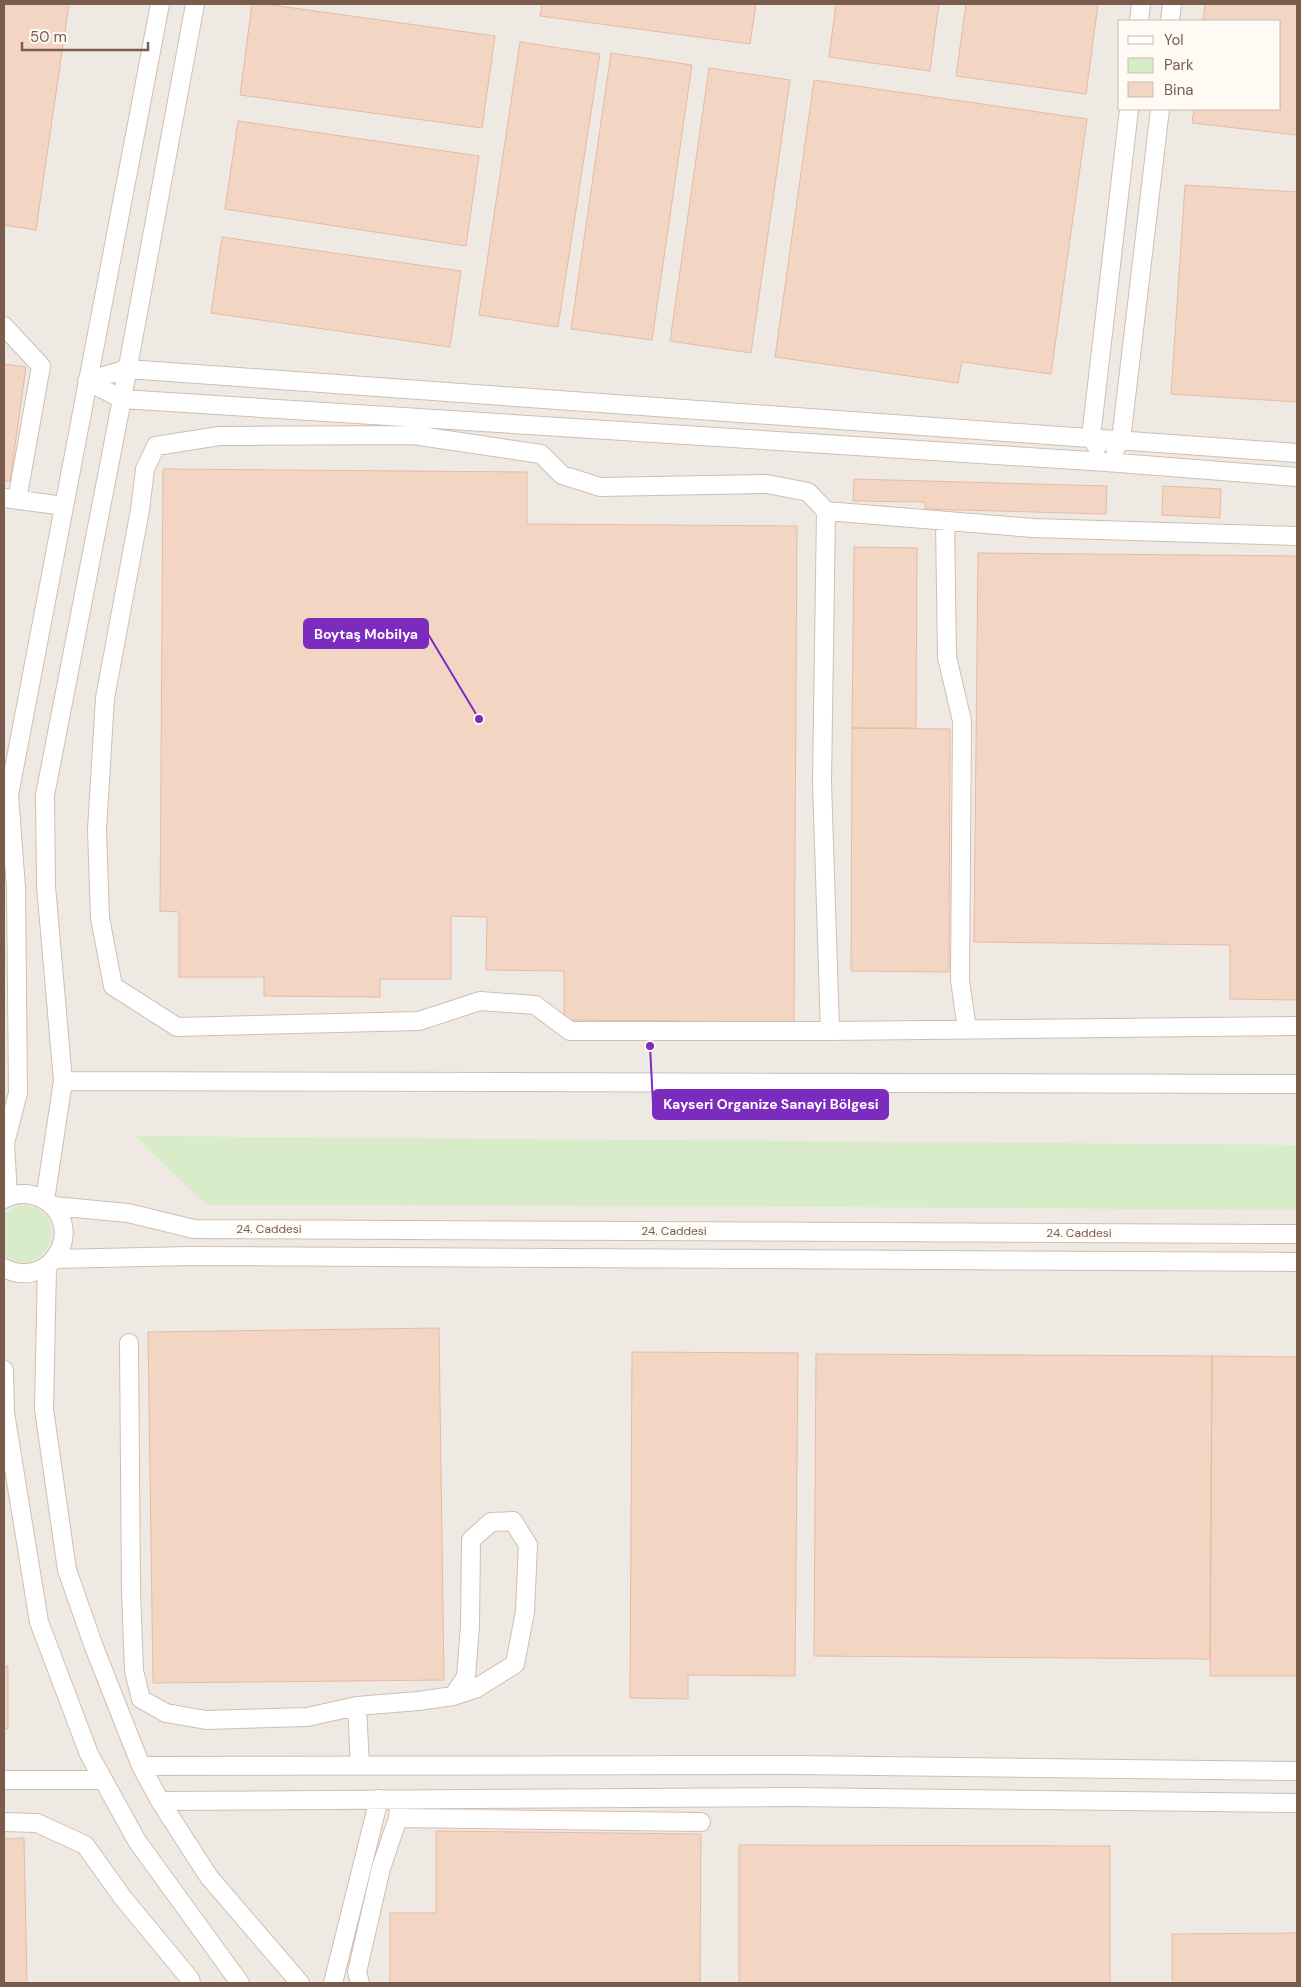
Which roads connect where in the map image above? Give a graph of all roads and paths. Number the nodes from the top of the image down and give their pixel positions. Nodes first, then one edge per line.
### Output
1 (160, 4) edge
2 (195, 4) edge
3 (1141, 4) edge
4 (1172, 4) edge
5 (1139, 20) edge
6 (1170, 20) edge
7 (1129, 110) edge
8 (1160, 110) edge
9 (4, 326) edge
10 (127, 370) junction
11 (87, 381) junction
12 (122, 399) junction
13 (1091, 437) junction
14 (1121, 440) junction
15 (1297, 453) edge
16 (1106, 462) junction
17 (1297, 476) edge
18 (10, 499) edge
19 (64, 506) junction
20 (826, 511) junction
21 (945, 521) junction
22 (1297, 536) edge
23 (1297, 1026) edge
24 (968, 1030) junction
25 (830, 1031) junction
26 (64, 1081) junction
27 (1297, 1084) edge
28 (11, 1094) edge
29 (6, 1198) edge
30 (49, 1203) junction
31 (1297, 1234) edge
32 (1297, 1262) edge
33 (51, 1263) junction
34 (4, 1268) edge
35 (129, 1343) dead end
36 (4, 1370) edge
37 (453, 1696) junction
38 (357, 1706) junction
39 (141, 1766) junction
40 (360, 1766) junction
41 (1297, 1771) edge
42 (4, 1780) edge
43 (103, 1780) junction
44 (379, 1799) junction
45 (400, 1799) junction
46 (160, 1801) junction
47 (1297, 1803) edge
48 (398, 1818) junction
49 (4, 1822) edge
50 (701, 1822) dead end
51 (191, 1983) edge
52 (240, 1983) edge
53 (300, 1983) edge
54 (333, 1983) edge
55 (360, 1983) edge

1 - 11 street
2 - 10 street
3 - 5 street
4 - 6 street
7 - 13 street
8 - 14 street
9 - 18 street
10 - 11 street
10 - 12 street
10 - 13 street
11 - 12 street
11 - 19 street
12 - 16 street
12 - 26 street
13 - 14 street
13 - 16 street
14 - 15 street
14 - 16 street
16 - 17 street
18 - 19 street
19 - 28 street
20 - 21 street
20 - 25 street
20 - 25 street
21 - 22 street
21 - 24 street
23 - 24 street
24 - 25 street
26 - 27 street
26 - 30 street
28 - 29 street
29 - 30 street, 24. Caddesi
30 - 31 street, 24. Caddesi
30 - 33 street
32 - 33 street
33 - 34 street
33 - 39 street
35 - 38 street
36 - 43 street
37 - 37 street
37 - 38 street
38 - 40 street
39 - 40 street
39 - 46 street
40 - 41 street
42 - 43 street
43 - 52 street
44 - 45 street
44 - 46 street
44 - 54 street
45 - 47 street
45 - 48 street
46 - 53 street
48 - 50 street
48 - 55 street
49 - 51 street

